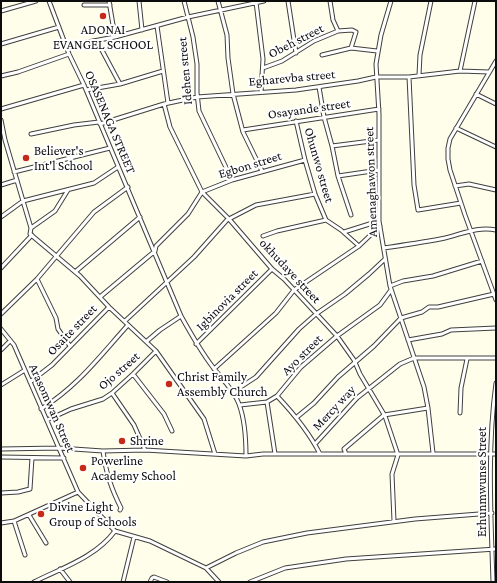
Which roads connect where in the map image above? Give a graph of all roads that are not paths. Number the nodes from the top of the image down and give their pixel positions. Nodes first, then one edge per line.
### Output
1 (36, 1) edge
2 (49, 1) edge
3 (109, 1) edge
4 (139, 1) edge
5 (184, 1) edge
6 (218, 1) edge
7 (264, 1) edge
8 (288, 1) edge
9 (330, 1) edge
10 (391, 1) edge
11 (431, 1) edge
12 (476, 1) edge
13 (256, 2) junction
14 (84, 5) dead end
15 (110, 6) junction
16 (1, 11) edge
17 (221, 11) junction
18 (188, 17) junction
19 (157, 26) junction
20 (59, 27) junction
21 (142, 30) junction
22 (338, 31) junction
23 (115, 37) junction
24 (97, 41) junction
25 (1, 44) edge
26 (66, 46) junction
27 (351, 48) junction
28 (377, 51) junction
29 (296, 53) junction
30 (69, 54) junction
31 (322, 56) dead end
32 (496, 61) edge
33 (494, 67) edge
34 (263, 68) junction
35 (163, 71) junction
36 (460, 71) junction
37 (489, 72) junction
38 (419, 75) junction
39 (1, 76) edge
40 (376, 77) junction
41 (409, 77) junction
42 (120, 84) junction
43 (84, 86) junction
44 (319, 87) junction
45 (86, 90) junction
46 (261, 92) junction
47 (233, 94) junction
48 (476, 94) junction
49 (197, 97) junction
50 (166, 103) junction
51 (496, 104) edge
52 (1, 108) edge
53 (379, 109) junction
54 (324, 117) junction
55 (1, 120) edge
56 (296, 121) junction
57 (99, 123) junction
58 (456, 128) junction
59 (242, 130) junction
60 (31, 134) dead end
61 (3, 140) edge
62 (379, 140) junction
63 (332, 146) junction
64 (496, 147) edge
65 (110, 148) junction
66 (305, 160) junction
67 (118, 167) junction
68 (379, 170) junction
69 (262, 171) junction
70 (14, 172) junction
71 (338, 176) junction
72 (17, 180) junction
73 (232, 180) junction
74 (1, 185) edge
75 (455, 186) junction
76 (128, 187) junction
77 (68, 190) junction
78 (496, 190) edge
79 (202, 192) junction
80 (315, 194) junction
81 (23, 201) junction
82 (461, 203) junction
83 (351, 215) dead end
84 (1, 217) edge
85 (140, 217) junction
86 (229, 219) junction
87 (326, 220) junction
88 (379, 221) junction
89 (380, 226) junction
90 (31, 228) junction
91 (470, 230) junction
92 (496, 230) edge
93 (344, 232) junction
94 (32, 235) junction
95 (263, 236) dead end
96 (359, 246) junction
97 (384, 248) junction
98 (155, 251) junction
99 (56, 256) junction
100 (385, 259) junction
101 (482, 261) junction
102 (1, 268) edge
103 (272, 269) junction
104 (75, 272) junction
105 (37, 279) junction
106 (168, 282) junction
107 (390, 286) junction
108 (294, 290) junction
109 (391, 290) junction
110 (494, 294) junction
111 (100, 298) junction
112 (496, 300) edge
113 (109, 307) junction
114 (1, 314) edge
115 (316, 314) junction
116 (182, 316) junction
117 (401, 318) junction
118 (124, 321) junction
119 (128, 325) junction
120 (496, 328) edge
121 (1, 329) edge
122 (337, 336) junction
123 (408, 340) junction
124 (10, 341) junction
125 (147, 341) junction
126 (196, 344) junction
127 (70, 346) junction
128 (1, 350) edge
129 (156, 351) junction
130 (414, 358) junction
131 (496, 358) edge
132 (467, 359) junction
133 (355, 364) junction
134 (214, 369) junction
135 (25, 370) junction
136 (134, 374) junction
137 (30, 382) junction
138 (496, 383) edge
139 (1, 385) edge
140 (369, 387) junction
141 (233, 392) junction
142 (112, 393) junction
143 (277, 396) junction
144 (267, 402) junction
145 (240, 405) junction
146 (428, 408) junction
147 (41, 409) junction
148 (460, 413) dead end
149 (297, 416) junction
150 (385, 416) junction
151 (47, 420) junction
152 (172, 430) dead end
153 (315, 444) junction
154 (59, 448) junction
155 (1, 449) edge
156 (145, 450) junction
157 (103, 451) junction
158 (433, 453) junction
159 (215, 454) junction
160 (275, 454) junction
161 (320, 454) junction
162 (346, 454) junction
163 (490, 454) junction
164 (496, 454) edge
165 (398, 455) junction
166 (246, 456) junction
167 (1, 457) edge
168 (32, 458) junction
169 (64, 458) junction
170 (491, 469) junction
171 (496, 469) edge
172 (78, 492) junction
173 (1, 493) edge
174 (120, 510) dead end
175 (492, 513) junction
176 (29, 515) junction
177 (14, 521) junction
178 (394, 521) junction
179 (1, 523) edge
180 (115, 531) junction
181 (134, 537) junction
182 (46, 543) dead end
183 (494, 549) edge
184 (25, 555) dead end
185 (206, 568) junction
186 (60, 569) junction
187 (34, 582) edge
188 (70, 582) edge
189 (123, 582) edge
190 (150, 582) edge
191 (167, 582) edge
192 (220, 582) edge
193 (250, 582) edge
194 (493, 582) edge

1 - 16 street
2 - 20 street, OSASENAGA STREET
3 - 15 street
4 - 21 street
5 - 18 street, Idehen street
6 - 17 street
7 - 13 street
8 - 29 street
9 - 22 street, Obeh street
10 - 28 street, Amenaghawon street
11 - 38 street
12 - 36 street
13 - 17 street
13 - 34 street
14 - 15 street
15 - 23 street
17 - 18 street
17 - 47 street
18 - 19 street
18 - 49 street, Idehen street
19 - 21 street
19 - 35 street, okhudaye street
20 - 25 street
20 - 26 street, OSASENAGA STREET
21 - 23 street
22 - 27 street, Obeh street
22 - 29 street, Obeh street
23 - 24 street
24 - 26 street
24 - 42 street
26 - 30 street, OSASENAGA STREET
27 - 28 street
27 - 31 street
28 - 40 street, Amenaghawon street
29 - 34 street, Obeh street
30 - 39 street
30 - 43 street, OSASENAGA STREET
32 - 33 street
33 - 37 street
34 - 46 street
35 - 42 street
35 - 50 street, okhudaye street
36 - 37 street, Egharevba street
36 - 38 street, Egharevba street
37 - 48 street
38 - 41 street, Egharevba street
40 - 41 street, Egharevba street
40 - 44 street, Egharevba street
40 - 53 street, Amenaghawon street
41 - 82 street
42 - 45 street
43 - 45 street, OSASENAGA STREET
43 - 52 street
44 - 46 street, Egharevba street
44 - 54 street
45 - 57 street, OSASENAGA STREET
46 - 47 street, Egharevba street
47 - 49 street, Egharevba street
47 - 59 street
48 - 51 street
48 - 58 street
49 - 50 street, Egharevba street
49 - 73 street, Idehen street
50 - 57 street, Egharevba street
50 - 79 street, okhudaye street
53 - 54 street, Osayande street
53 - 62 street, Amenaghawon street
54 - 56 street, Osayande street
54 - 63 street
55 - 61 street
56 - 59 street, Osayande street
56 - 66 street, Ohunwo street
57 - 60 street, Egharevba street
57 - 65 street, OSASENAGA STREET
58 - 64 street
58 - 75 street
59 - 69 street
61 - 70 street
62 - 63 street
62 - 68 street, Amenaghawon street
63 - 71 street
65 - 67 street, OSASENAGA STREET
65 - 70 street
66 - 69 street, Egbon street
66 - 80 street, Ohunwo street
67 - 76 street, OSASENAGA STREET
67 - 77 street
68 - 71 street
68 - 88 street, Amenaghawon street
69 - 73 street, Egbon street
70 - 72 street
71 - 83 street
72 - 74 street
72 - 81 street
73 - 79 street, Egbon street
75 - 78 street
75 - 82 street
76 - 85 street, OSASENAGA STREET
76 - 99 street
77 - 81 street
77 - 90 street
79 - 86 street, okhudaye street
79 - 98 street
80 - 86 street
80 - 87 street, Ohunwo street
81 - 84 street
81 - 90 street
82 - 91 street
85 - 98 street, OSASENAGA STREET
85 - 104 street
86 - 103 street, okhudaye street
86 - 106 street
87 - 93 street, Ohunwo street
87 - 95 street
88 - 89 street, Amenaghawon street
88 - 93 street
89 - 96 street
89 - 97 street, Amenaghawon street
90 - 94 street
91 - 92 street
91 - 97 street
91 - 101 street
93 - 96 street, Ohunwo street
94 - 99 street
94 - 102 street
96 - 108 street
97 - 100 street, Amenaghawon street
98 - 106 street, OSASENAGA STREET
98 - 111 street
99 - 104 street
99 - 105 street
100 - 107 street, Amenaghawon street
100 - 115 street
101 - 107 street
101 - 110 street
103 - 108 street, okhudaye street
103 - 126 street, Igbinovia street
104 - 111 street
105 - 114 street
105 - 127 street
106 - 116 street, OSASENAGA STREET
106 - 118 street
107 - 109 street, Amenaghawon street
108 - 115 street, okhudaye street
108 - 134 street
109 - 117 street, Amenaghawon street
109 - 122 street, Ayo street
110 - 112 street
110 - 117 street
111 - 113 street
113 - 118 street
113 - 127 street, Osaite street
115 - 122 street, okhudaye street
115 - 141 street
116 - 125 street
116 - 126 street, OSASENAGA STREET
117 - 123 street, Amenaghawon street
117 - 133 street
118 - 119 street
119 - 125 street
119 - 147 street
120 - 123 street
121 - 124 street, Arasomwan Street
122 - 133 street, okhudaye street
122 - 143 street, Ayo street
123 - 130 street, Amenaghawon street
124 - 128 street
124 - 135 street, Arasomwan Street
125 - 129 street
126 - 134 street
127 - 137 street, Osaite street
129 - 136 street, Ojo street
129 - 159 street
130 - 132 street
130 - 140 street, Mercy way
130 - 146 street, Amenaghawon street
131 - 132 street
132 - 148 street
133 - 140 street, okhudaye street
133 - 149 street
134 - 141 street
135 - 137 street, Arasomwan Street
135 - 139 street
136 - 142 street, Ojo street
136 - 152 street
137 - 147 street, Arasomwan Street
138 - 163 street, Erhunmwunse Street
140 - 150 street, okhudaye street
140 - 153 street, Mercy way
141 - 145 street
142 - 151 street, Ojo street
142 - 156 street
143 - 144 street, Ayo street
143 - 149 street
144 - 145 street, Ayo street
144 - 160 street
145 - 166 street
146 - 150 street
146 - 158 street, Amenaghawon street
147 - 151 street, Arasomwan Street
149 - 153 street
150 - 162 street
150 - 165 street, okhudaye street
151 - 154 street, Arasomwan Street
153 - 161 street
154 - 155 street
154 - 157 street
154 - 169 street, Arasomwan Street
156 - 157 street
156 - 159 street
157 - 174 street
158 - 163 street
158 - 165 street
159 - 166 street
160 - 161 street
160 - 166 street
161 - 162 street
162 - 165 street
163 - 164 street
163 - 170 street, Erhunmwunse Street
165 - 178 street
167 - 168 street
168 - 169 street
168 - 173 street
169 - 172 street, Arasomwan Street
170 - 171 street
170 - 175 street, Erhunmwunse Street
172 - 176 street
172 - 180 street, Arasomwan Street
175 - 178 street
175 - 183 street, Erhunmwunse Street
176 - 177 street
176 - 182 street
177 - 179 street
177 - 184 street
178 - 185 street
180 - 181 street
180 - 186 street
181 - 185 street
181 - 189 street
183 - 193 street
183 - 194 street, Erhunmwunse Street
185 - 192 street
186 - 187 street
186 - 188 street
190 - 191 street

